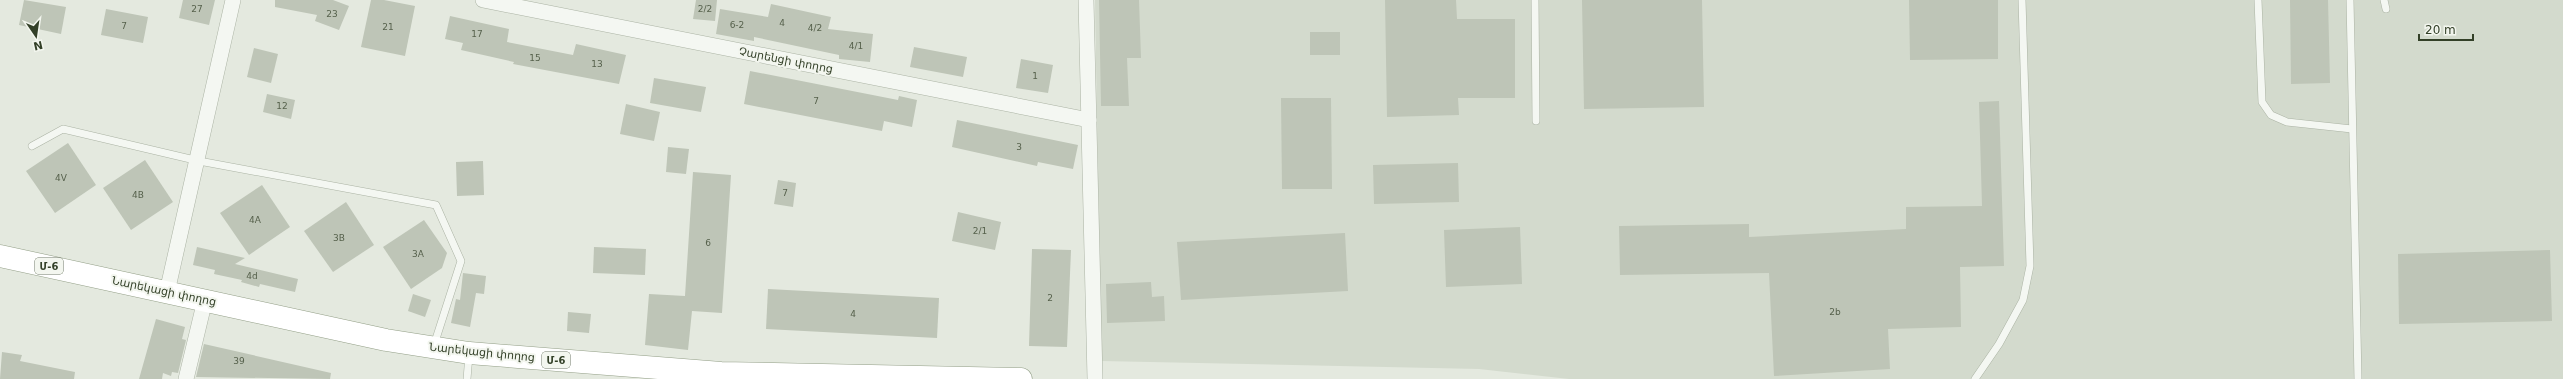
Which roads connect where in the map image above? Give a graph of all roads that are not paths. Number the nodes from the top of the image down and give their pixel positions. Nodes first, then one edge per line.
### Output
1 (233, 0) edge
2 (483, 0) edge
3 (1086, 0) edge
4 (1535, 0) edge
5 (2022, 0) edge
6 (2258, 0) edge
7 (2350, 0) edge
8 (2384, 0) edge
9 (2386, 9) dead end
10 (1089, 120) junction
11 (1536, 121) dead end
12 (2352, 128) junction
13 (32, 146) dead end
14 (199, 161) junction
15 (0, 256) edge
16 (167, 292) junction
17 (205, 300) junction
18 (433, 347) junction
19 (469, 353) junction
20 (666, 374) edge
21 (957, 378) edge
22 (186, 379) edge
23 (467, 379) edge
24 (1021, 379) edge
25 (1095, 379) edge
26 (1975, 379) edge
27 (2358, 379) edge

1 - 14 street
2 - 10 street, Չարենցի փողոց
3 - 10 street
4 - 11 lane
5 - 26 lane
6 - 12 lane
7 - 12 lane
8 - 9 lane
10 - 25 street
12 - 27 lane
13 - 14 lane
14 - 16 street
14 - 18 lane
15 - 16 highway, Նարեկացի փողոց / Մ-6
16 - 17 highway, Նարեկացի փողոց / Մ-6
17 - 18 highway, Նարեկացի փողոց / Մ-6
17 - 22 street
18 - 19 highway, Նարեկացի փողոց / Մ-6
19 - 20 highway, Նարեկացի փողոց / Մ-6
19 - 23 lane
20 - 21 highway, Նարեկացի փողոց / Մ-6
21 - 24 highway, Նարեկացի փողոց / Մ-6

